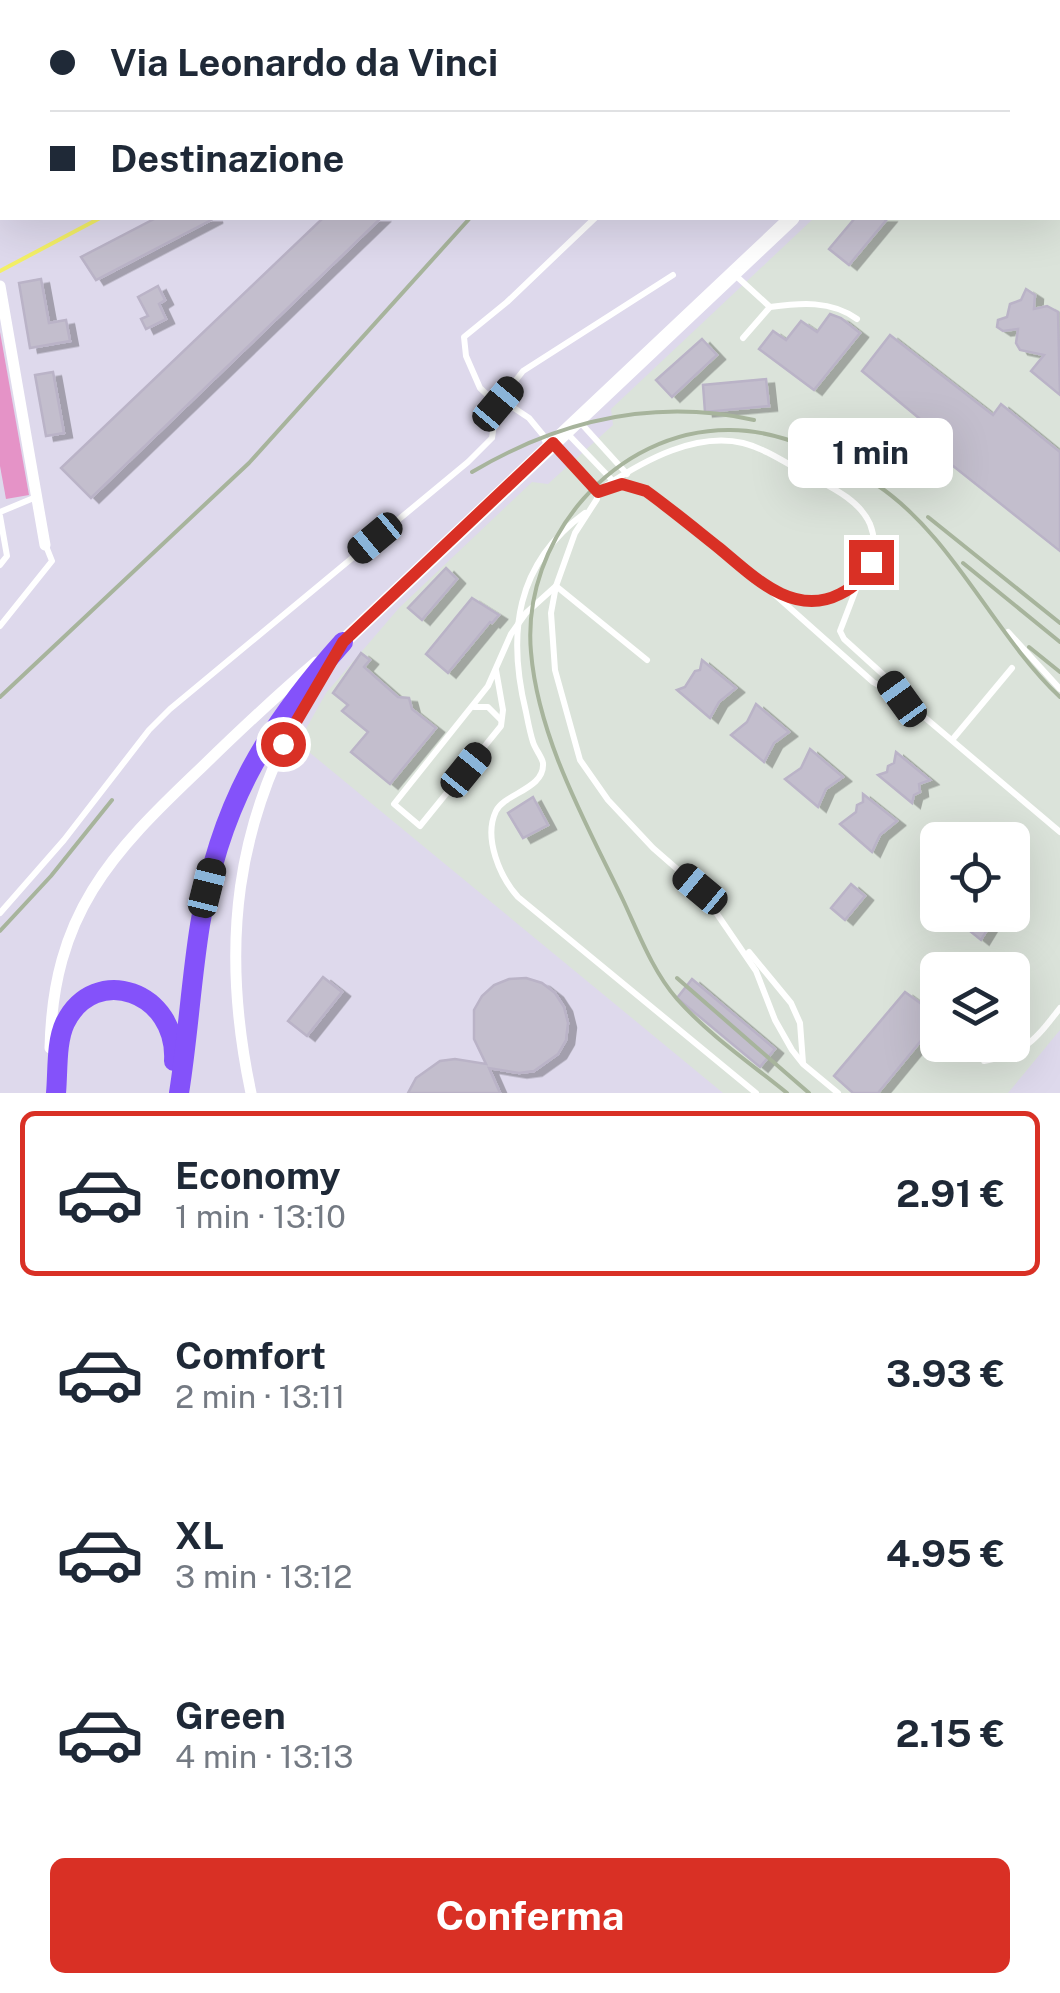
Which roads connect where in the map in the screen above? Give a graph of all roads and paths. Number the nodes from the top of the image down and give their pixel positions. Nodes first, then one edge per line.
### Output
1 (592, 220) edge
2 (790, 220) edge
3 (733, 273) junction
4 (673, 275) dead end
5 (1, 292) edge
6 (770, 307) junction
7 (857, 319) dead end
8 (743, 338) dead end
9 (498, 404) junction
10 (572, 425) junction
11 (550, 445) junction
12 (628, 472) junction
13 (613, 484) junction
14 (622, 484) junction
15 (598, 492) junction
16 (37, 496) junction
17 (587, 511) junction
18 (0, 514) edge
19 (1, 530) edge
20 (45, 545) joint
21 (0, 565) edge
22 (858, 584) junction
23 (764, 585) junction
24 (556, 586) junction
25 (518, 624) junction
26 (0, 626) edge
27 (1008, 632) dead end
28 (343, 642) junction
29 (647, 660) dead end
30 (1012, 668) dead end
31 (496, 670) junction
32 (1060, 689) edge
33 (902, 699) junction
34 (471, 708) junction
35 (502, 721) junction
36 (952, 740) junction
37 (1060, 832) edge
38 (0, 913) edge
39 (734, 934) junction
40 (1060, 1008) edge
41 (1030, 1044) edge
42 (803, 1064) junction
43 (53, 1093) edge
44 (176, 1093) edge
45 (251, 1093) edge
46 (756, 1093) edge
47 (838, 1093) edge

1 - 9 lane
2 - 3 main road
3 - 6 lane
3 - 10 main road
4 - 9 lane
5 - 16 street
6 - 7 lane
6 - 8 lane
9 - 11 lane
9 - 38 lane
10 - 11 main road
10 - 12 lane
10 - 13 lane
11 - 15 lane
11 - 28 main road
12 - 13 lane
12 - 14 lane
12 - 22 lane
13 - 14 lane
13 - 15 lane
14 - 23 lane
15 - 17 lane
16 - 18 lane
16 - 20 street
17 - 24 lane
17 - 25 lane
18 - 19 lane
19 - 21 lane
20 - 26 lane
22 - 23 lane
22 - 33 lane
23 - 33 lane
24 - 25 lane
24 - 29 lane
24 - 39 lane
25 - 31 lane
25 - 46 lane
27 - 32 lane
28 - 43 street
28 - 44 highway
28 - 45 street
30 - 36 lane
31 - 34 lane
31 - 35 lane
33 - 36 lane
34 - 35 lane
34 - 35 lane
36 - 37 lane
39 - 42 lane
39 - 42 lane
40 - 41 lane
42 - 47 lane
43 - 44 highway

